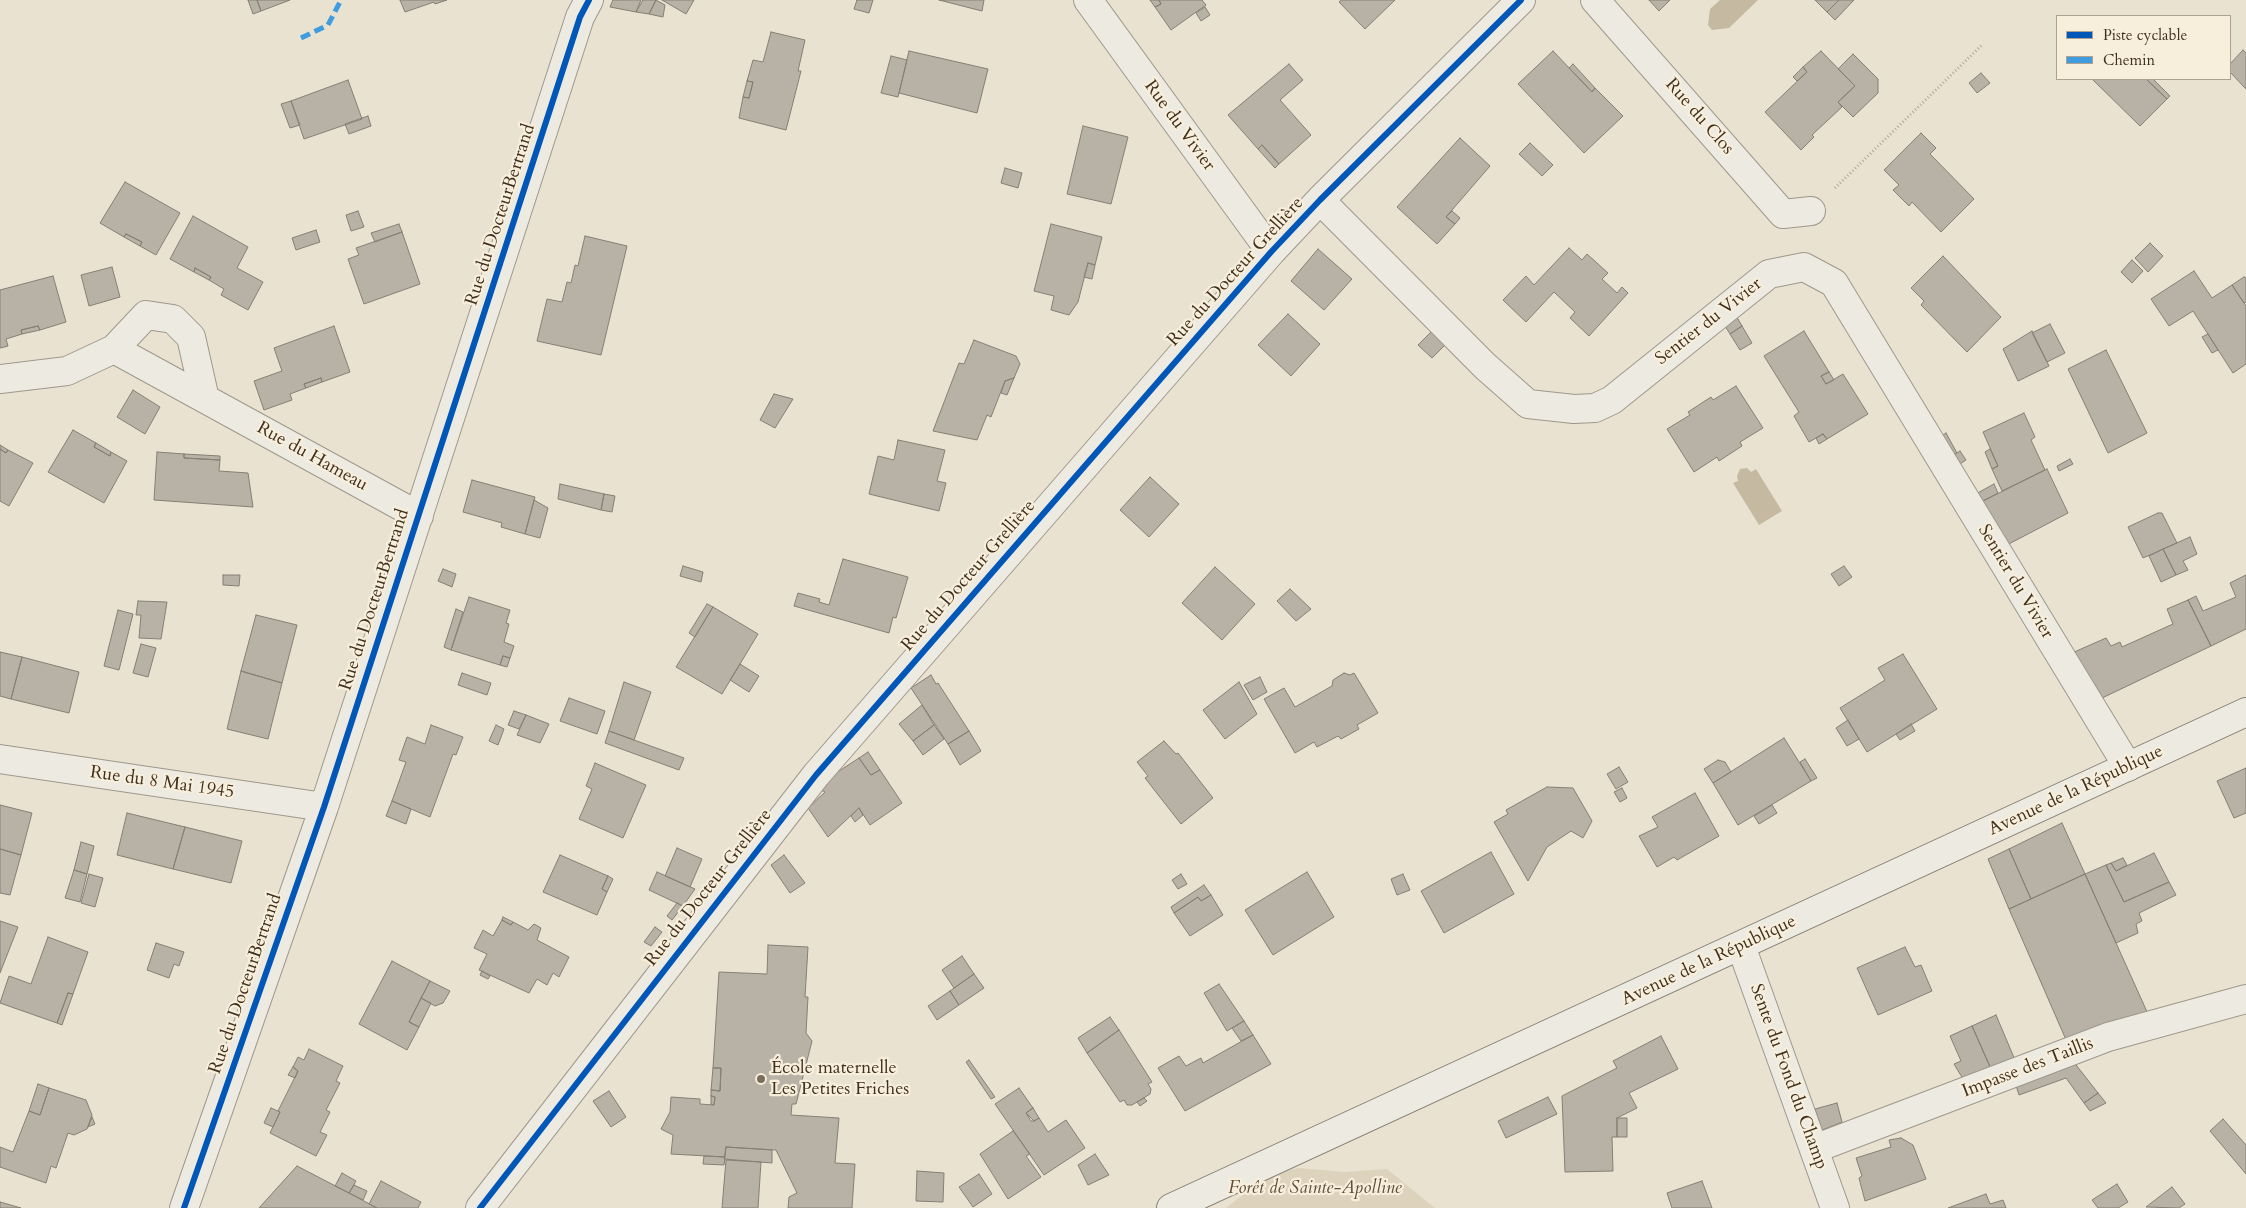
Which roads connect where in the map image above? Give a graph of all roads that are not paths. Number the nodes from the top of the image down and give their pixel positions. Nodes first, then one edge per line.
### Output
1 (589, 0) edge
2 (1088, 0) edge
3 (1521, 0) edge
4 (1595, 0) edge
5 (1320, 200) junction
6 (1811, 211) road end
7 (1271, 252) junction
8 (114, 349) junction
9 (0, 379) edge
10 (206, 399) junction
11 (419, 516) junction
12 (2246, 712) edge
13 (0, 759) edge
14 (2128, 767) junction
15 (324, 806) junction
16 (1741, 946) junction
17 (2246, 999) edge
18 (1814, 1149) junction
19 (184, 1208) edge
20 (480, 1208) edge
21 (1171, 1208) edge
22 (1835, 1208) edge

1 - 11 street, Rue du DocteurBertrand
2 - 7 street, Rue du Vivier
3 - 5 street, Rue du Docteur Grellière
4 - 6 street, Rue du Clos
5 - 7 street, Rue du Docteur Grellière
5 - 14 street, Sentier du Vivier
7 - 20 street, Rue du Docteur Grellière
8 - 9 street
8 - 10 street, Rue du Hameau
8 - 10 street
10 - 11 street, Rue du Hameau
11 - 15 street, Rue du DocteurBertrand
12 - 14 street, Avenue de la République
13 - 15 street, Rue du 8 Mai 1945
14 - 16 street, Avenue de la République
15 - 19 street, Rue du DocteurBertrand
16 - 18 street, Sente du Fond du Champ
16 - 21 street, Avenue de la République
17 - 18 street, Impasse des Taillis
18 - 22 street, Sente du Fond du Champ

